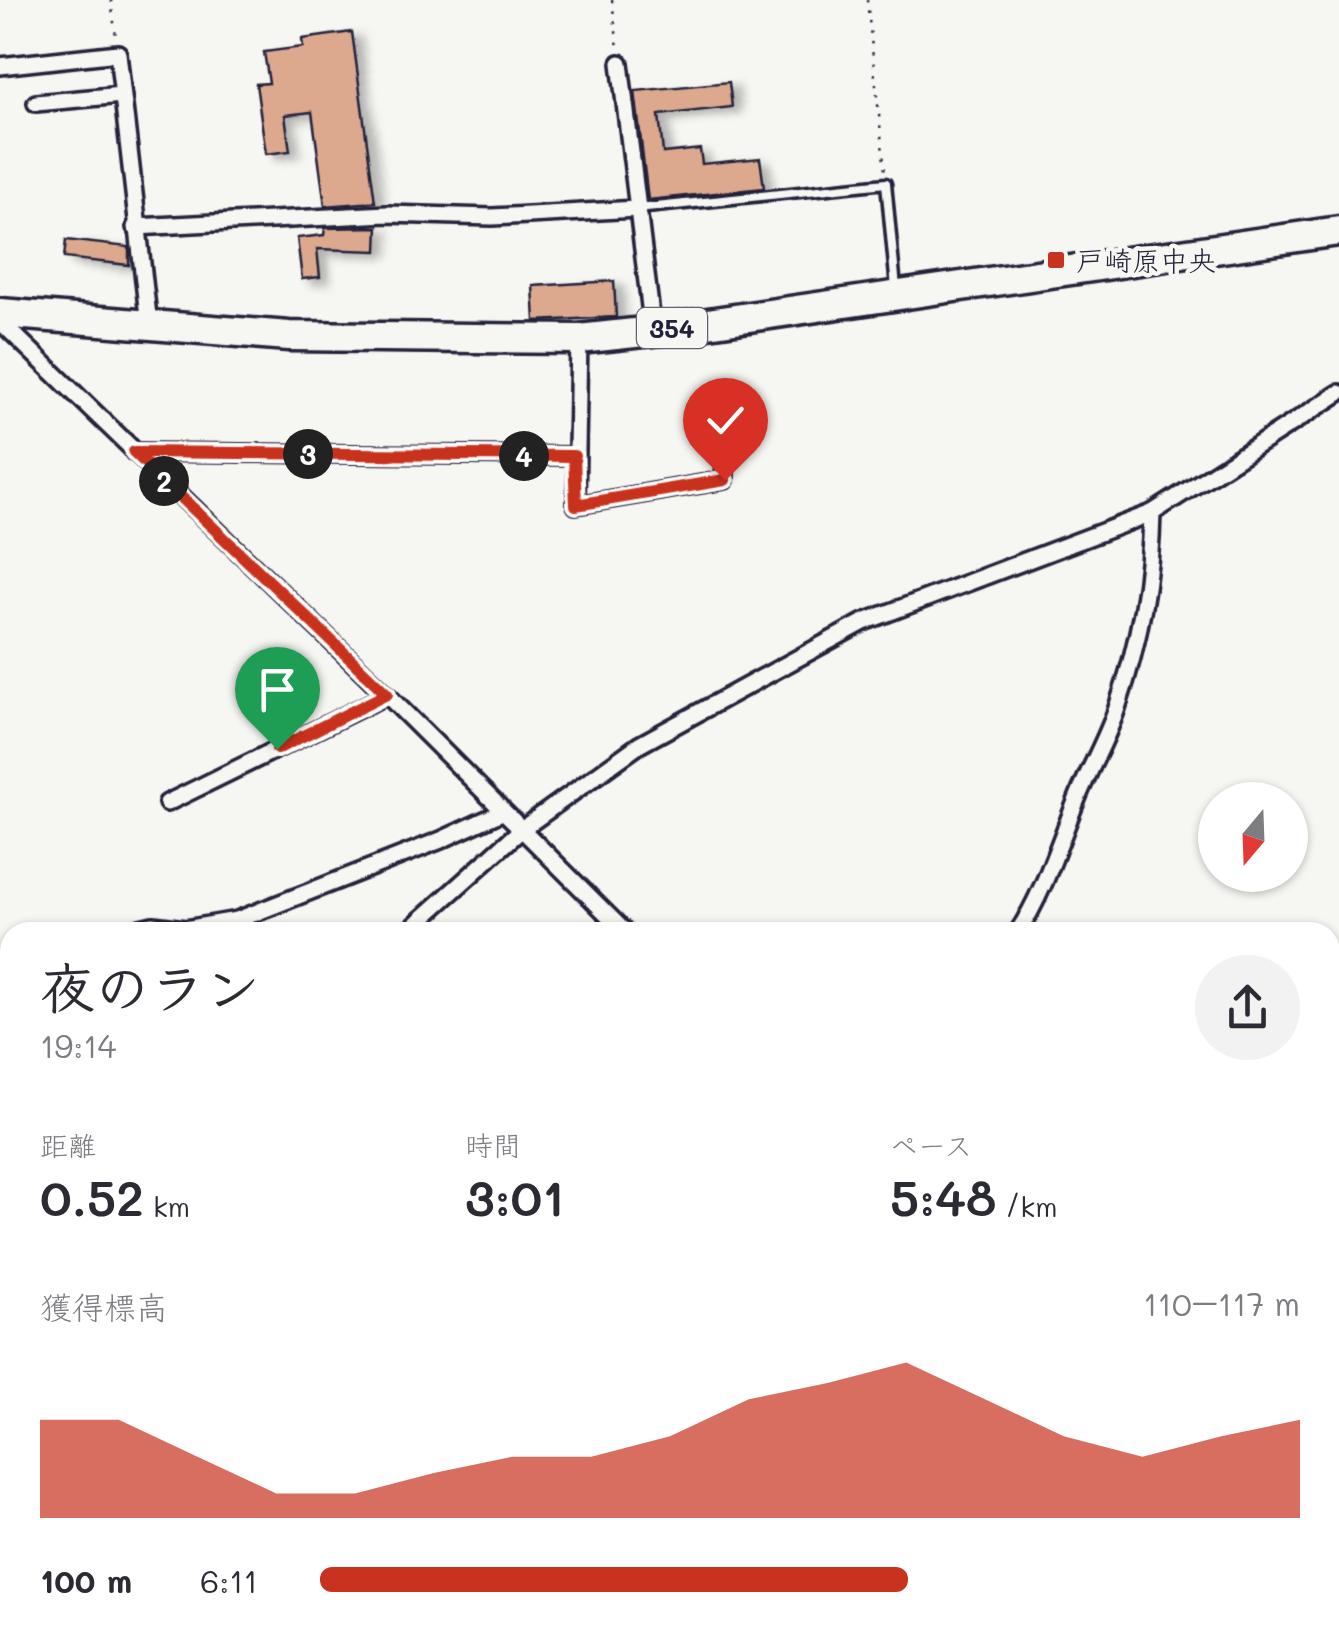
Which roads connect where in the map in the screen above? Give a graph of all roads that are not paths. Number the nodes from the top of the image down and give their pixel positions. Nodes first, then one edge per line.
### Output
1 (620, 64) road end
2 (0, 66) edge
3 (122, 96) junction
4 (36, 102) dead end
5 (638, 209) junction
6 (135, 227) junction
7 (1339, 231) edge
8 (896, 294) junction
9 (0, 313) edge
10 (0, 322) edge
11 (149, 325) junction
12 (653, 331) junction
13 (579, 339) junction
14 (1339, 393) edge
15 (723, 412) dead end
16 (134, 452) junction
17 (574, 456) junction
18 (1152, 512) junction
19 (387, 694) junction
20 (167, 804) dead end
21 (502, 812) junction
22 (522, 829) junction
23 (224, 922) edge
24 (418, 922) edge
25 (616, 922) edge
26 (1024, 922) edge

1 - 5 street
2 - 3 street
3 - 4 street
3 - 6 street
5 - 6 street
5 - 8 lane
5 - 12 street
6 - 11 street
7 - 8 highway, 354
8 - 12 highway, 354
9 - 11 highway, 354
10 - 16 street
11 - 13 highway, 354
12 - 13 highway, 354
13 - 17 street
14 - 18 street
15 - 17 street
16 - 17 street
16 - 19 street
18 - 22 street
18 - 26 street
19 - 20 street
19 - 21 street
21 - 22 street
21 - 23 street
22 - 24 street
22 - 25 street

